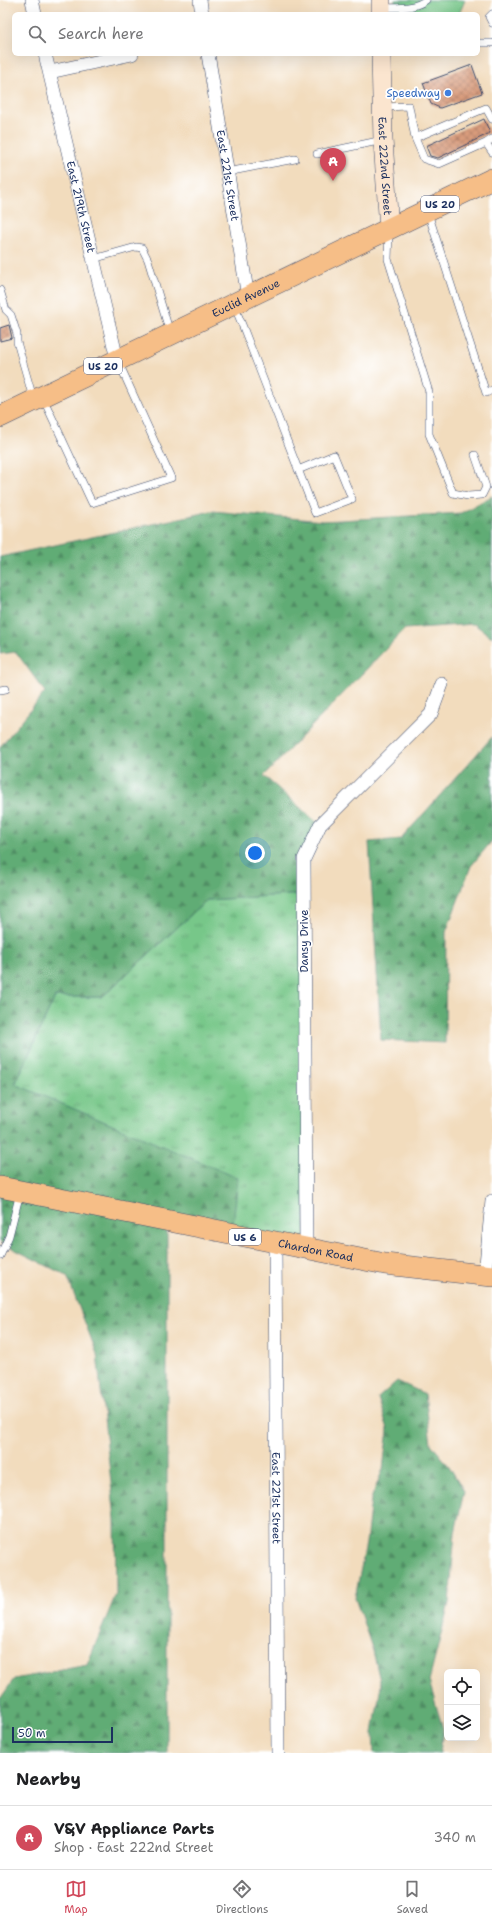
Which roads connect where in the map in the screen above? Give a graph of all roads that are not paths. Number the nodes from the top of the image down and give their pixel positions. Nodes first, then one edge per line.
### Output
1 (32, 0) edge
2 (200, 0) edge
3 (426, 0) edge
4 (381, 7) edge
5 (35, 12) edge
6 (202, 12) edge
7 (492, 14) edge
8 (492, 23) edge
9 (480, 43) edge
10 (492, 43) edge
11 (46, 56) edge
12 (123, 56) edge
13 (208, 56) edge
14 (381, 56) edge
15 (50, 72) junction
16 (382, 107) junction
17 (492, 119) edge
18 (415, 138) junction
19 (383, 140) junction
20 (489, 141) edge
21 (492, 152) edge
22 (317, 154) dead end
23 (295, 159) dead end
24 (227, 172) junction
25 (492, 179) edge
26 (427, 211) junction
27 (389, 230) junction
28 (94, 259) junction
29 (0, 290) edge
30 (241, 300) junction
31 (170, 334) junction
32 (117, 359) junction
33 (492, 390) edge
34 (38, 398) junction
35 (0, 417) edge
36 (475, 455) dead end
37 (298, 470) junction
38 (442, 684) dead end
39 (0, 1187) edge
40 (20, 1191) junction
41 (492, 1201) edge
42 (275, 1243) junction
43 (306, 1249) junction
44 (0, 1256) edge
45 (489, 1276) edge
46 (278, 1753) edge

1 - 5 street
2 - 6 street
3 - 4 lane
7 - 8 lane
9 - 10 lane
11 - 15 street, East 219th Street
12 - 15 street
13 - 24 street, East 221st Street
14 - 16 street, East 222nd Street
15 - 28 street, East 219th Street
16 - 18 lane
16 - 19 street, East 222nd Street
17 - 18 lane
18 - 20 lane
19 - 22 lane
19 - 27 street, East 222nd Street
20 - 21 lane
23 - 24 lane
24 - 30 street, East 221st Street
25 - 26 main road, Euclid Avenue / US 20
26 - 27 main road, Euclid Avenue / US 20
26 - 33 lane
27 - 30 main road, Euclid Avenue / US 20
27 - 36 lane
28 - 31 lane
28 - 32 street, East 219th Street
29 - 34 lane
30 - 31 main road, Euclid Avenue / US 20
30 - 37 lane
31 - 32 main road, Euclid Avenue / US 20
32 - 34 main road, Euclid Avenue / US 20
32 - 34 lane
34 - 35 main road, Euclid Avenue / US 20
37 - 37 lane
38 - 43 street, Dansy Drive
39 - 40 main road, Chardon Road / US 6
40 - 42 main road, Chardon Road / US 6
40 - 44 lane
41 - 45 street
42 - 43 main road, Chardon Road / US 6
42 - 46 street, East 221st Street
43 - 45 main road, Chardon Road / US 6

